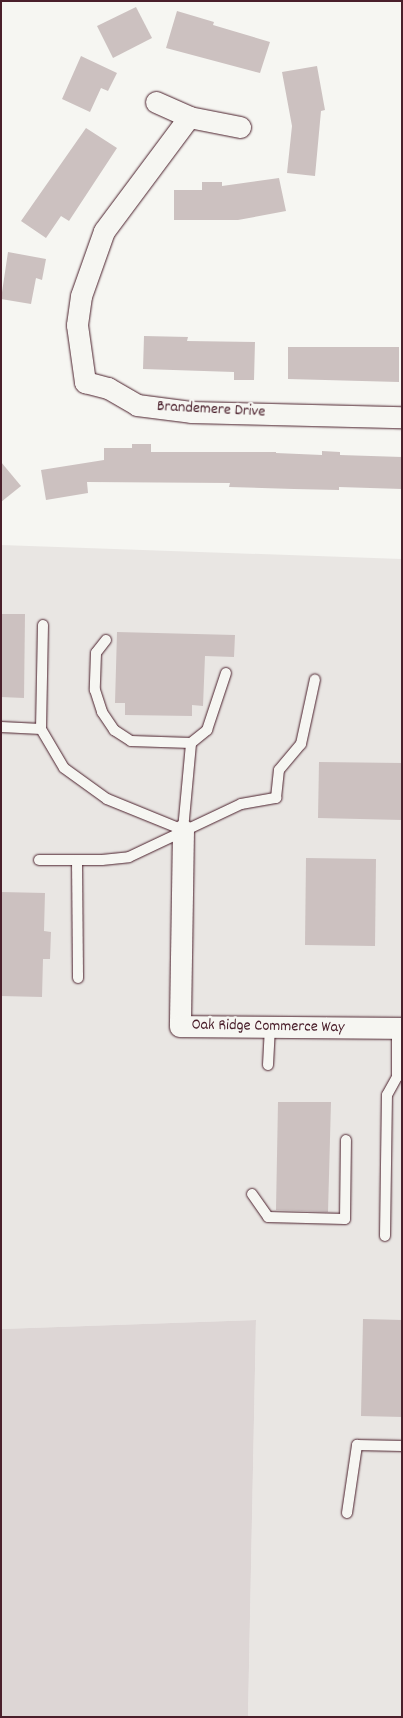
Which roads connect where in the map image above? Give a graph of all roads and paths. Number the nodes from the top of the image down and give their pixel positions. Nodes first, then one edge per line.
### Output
1 (156, 102) dead end
2 (189, 117) junction
3 (240, 127) dead end
4 (402, 417) edge
5 (43, 625) dead end
6 (106, 640) dead end
7 (226, 673) dead end
8 (315, 679) dead end
9 (1, 727) edge
10 (41, 729) junction
11 (191, 743) junction
12 (183, 830) junction
13 (39, 860) dead end
14 (77, 860) junction
15 (78, 978) dead end
16 (270, 1027) junction
17 (399, 1028) edge
18 (268, 1065) dead end
19 (346, 1140) dead end
20 (252, 1194) dead end
21 (385, 1236) dead end
22 (402, 1446) edge
23 (347, 1513) dead end

1 - 2 street
2 - 3 street
2 - 4 street, Brandemere Drive
5 - 10 lane
6 - 11 lane
7 - 11 lane
8 - 12 lane
9 - 10 lane
10 - 12 lane
11 - 12 lane
12 - 14 lane
12 - 16 street, Oak Ridge Commerce Way
13 - 14 lane
14 - 15 lane
16 - 17 street, Oak Ridge Commerce Way
16 - 18 lane
17 - 21 lane
19 - 20 lane
22 - 23 lane

